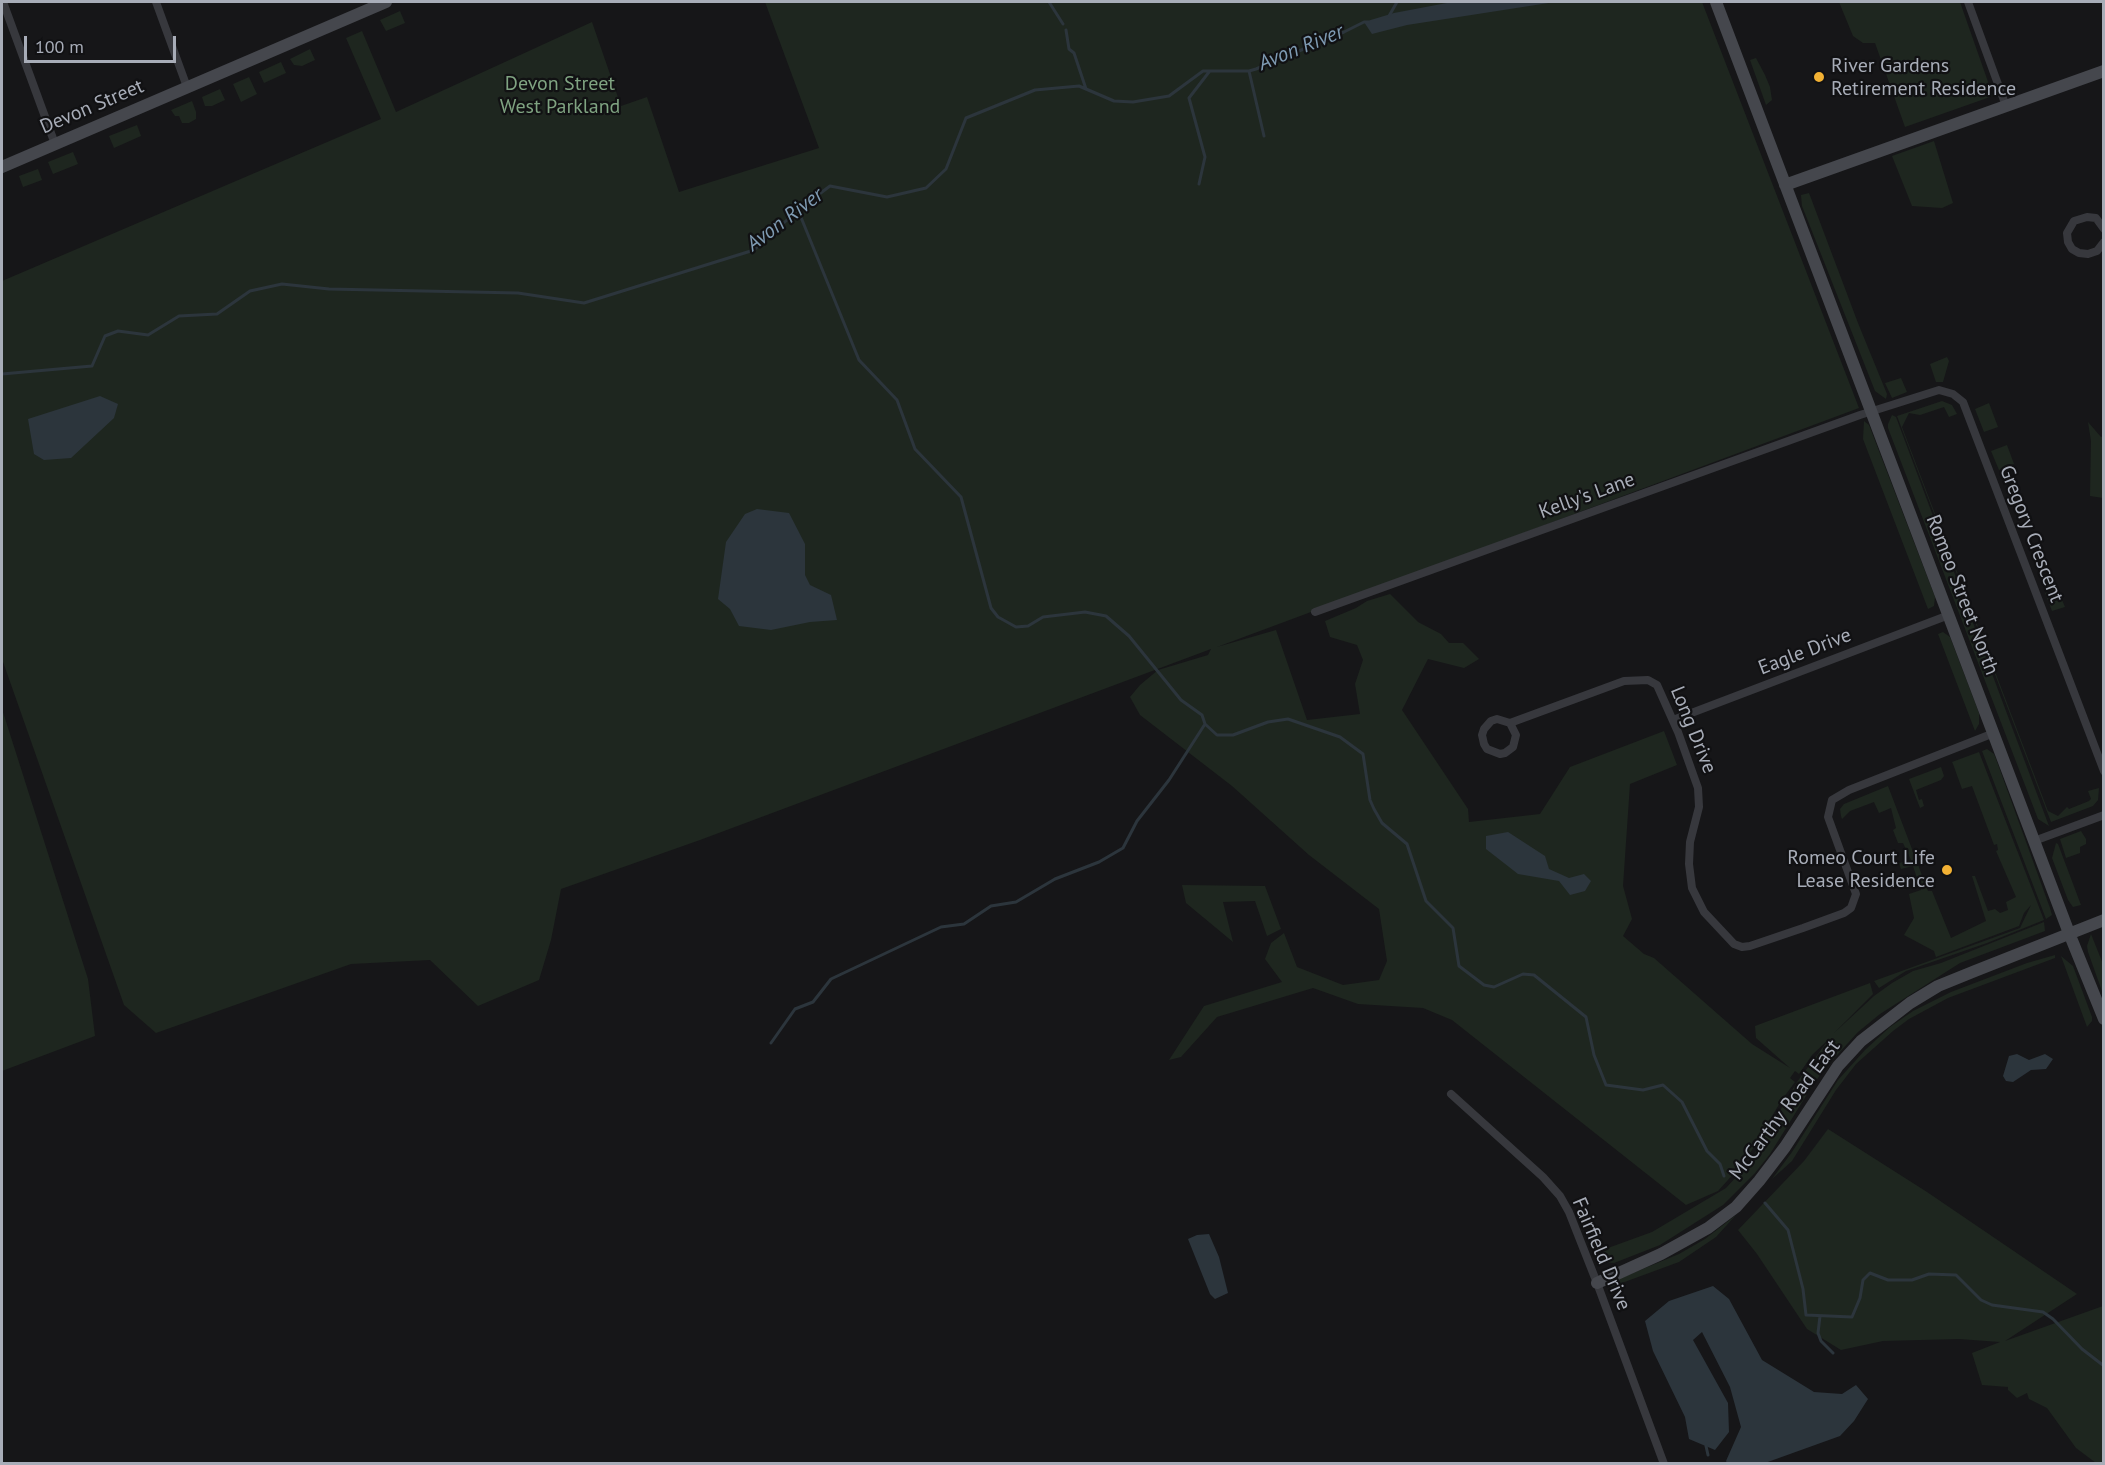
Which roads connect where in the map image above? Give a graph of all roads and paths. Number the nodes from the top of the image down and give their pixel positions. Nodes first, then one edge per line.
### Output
1 (3, 2) edge
2 (156, 2) edge
3 (386, 2) edge
4 (1716, 2) edge
5 (1968, 2) edge
6 (2103, 71) edge
7 (187, 87) junction
8 (2006, 106) junction
9 (56, 144) junction
10 (2, 167) edge
11 (1785, 184) junction
12 (2100, 217) edge
13 (2103, 229) edge
14 (2103, 242) edge
15 (1870, 412) junction
16 (1315, 612) dead end
17 (1949, 615) junction
18 (1673, 720) junction
19 (1510, 723) junction
20 (1994, 733) junction
21 (2103, 771) edge
22 (2103, 815) edge
23 (2034, 842) junction
24 (2103, 920) edge
25 (2069, 933) junction
26 (2103, 1019) edge
27 (1451, 1094) dead end
28 (1597, 1283) junction
29 (1664, 1464) edge

1 - 9 street
2 - 7 street
3 - 7 street, Devon Street
4 - 11 street, Romeo Street North
5 - 8 street
6 - 8 street
7 - 9 street, Devon Street
8 - 11 street
9 - 10 street, Devon Street
11 - 15 street, Romeo Street North
12 - 13 street
12 - 14 street
15 - 16 street, Kelly's Lane
15 - 17 street, Romeo Street North
15 - 21 street, Gregory Crescent
17 - 18 street, Eagle Drive
17 - 20 street, Romeo Street North
18 - 19 street, Long Drive
18 - 20 street, Long Drive
19 - 19 street, Long Drive
20 - 23 street, Romeo Street North
22 - 23 street
23 - 25 street, Romeo Street North
24 - 25 street, McCarthy Road East
25 - 26 street, Romeo Street North
25 - 28 street, McCarthy Road East
27 - 28 street, Fairfield Drive
28 - 29 street, Fairfield Drive

